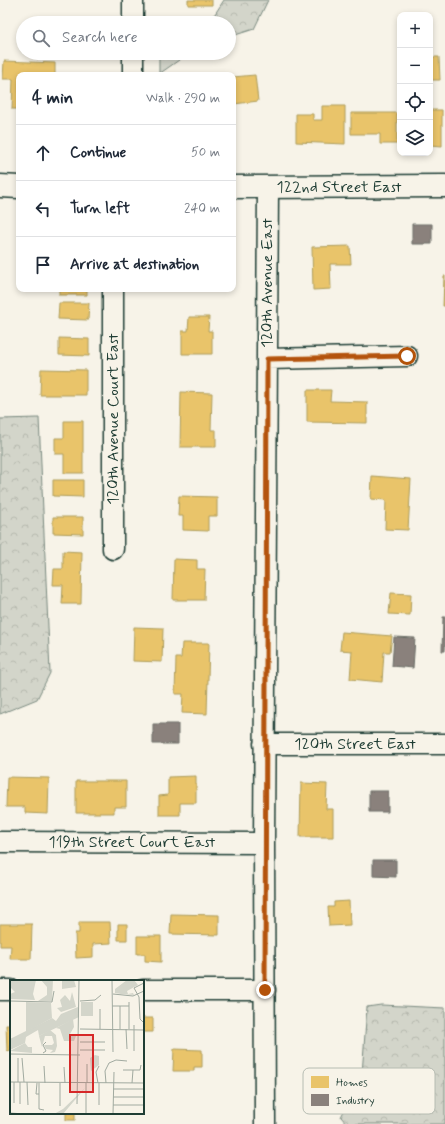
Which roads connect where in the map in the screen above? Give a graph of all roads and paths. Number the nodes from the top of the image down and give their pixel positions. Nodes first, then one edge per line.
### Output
1 (133, 0) edge
2 (133, 16) edge
3 (133, 60) edge
4 (133, 72) edge
5 (0, 186) edge
6 (445, 186) edge
7 (16, 187) edge
8 (236, 187) edge
9 (268, 187) junction
10 (113, 292) edge
11 (407, 356) dead end
12 (267, 359) junction
13 (113, 550) dead end
14 (264, 744) junction
15 (445, 744) edge
16 (0, 842) edge
17 (264, 843) junction
18 (144, 990) edge
19 (265, 990) junction
20 (265, 1124) edge

1 - 2 street
3 - 4 street
5 - 7 street
6 - 9 street, 122nd Street East
8 - 9 street, 122nd Street East
9 - 12 street, 120th Avenue East
10 - 13 street, 120th Avenue Court East
11 - 12 street
12 - 14 street, 120th Avenue East
14 - 15 street, 120th Street East
14 - 17 street, 120th Avenue East
16 - 17 street, 119th Street Court East
17 - 19 street, 120th Avenue East
18 - 19 street
19 - 20 street, 120th Avenue East

